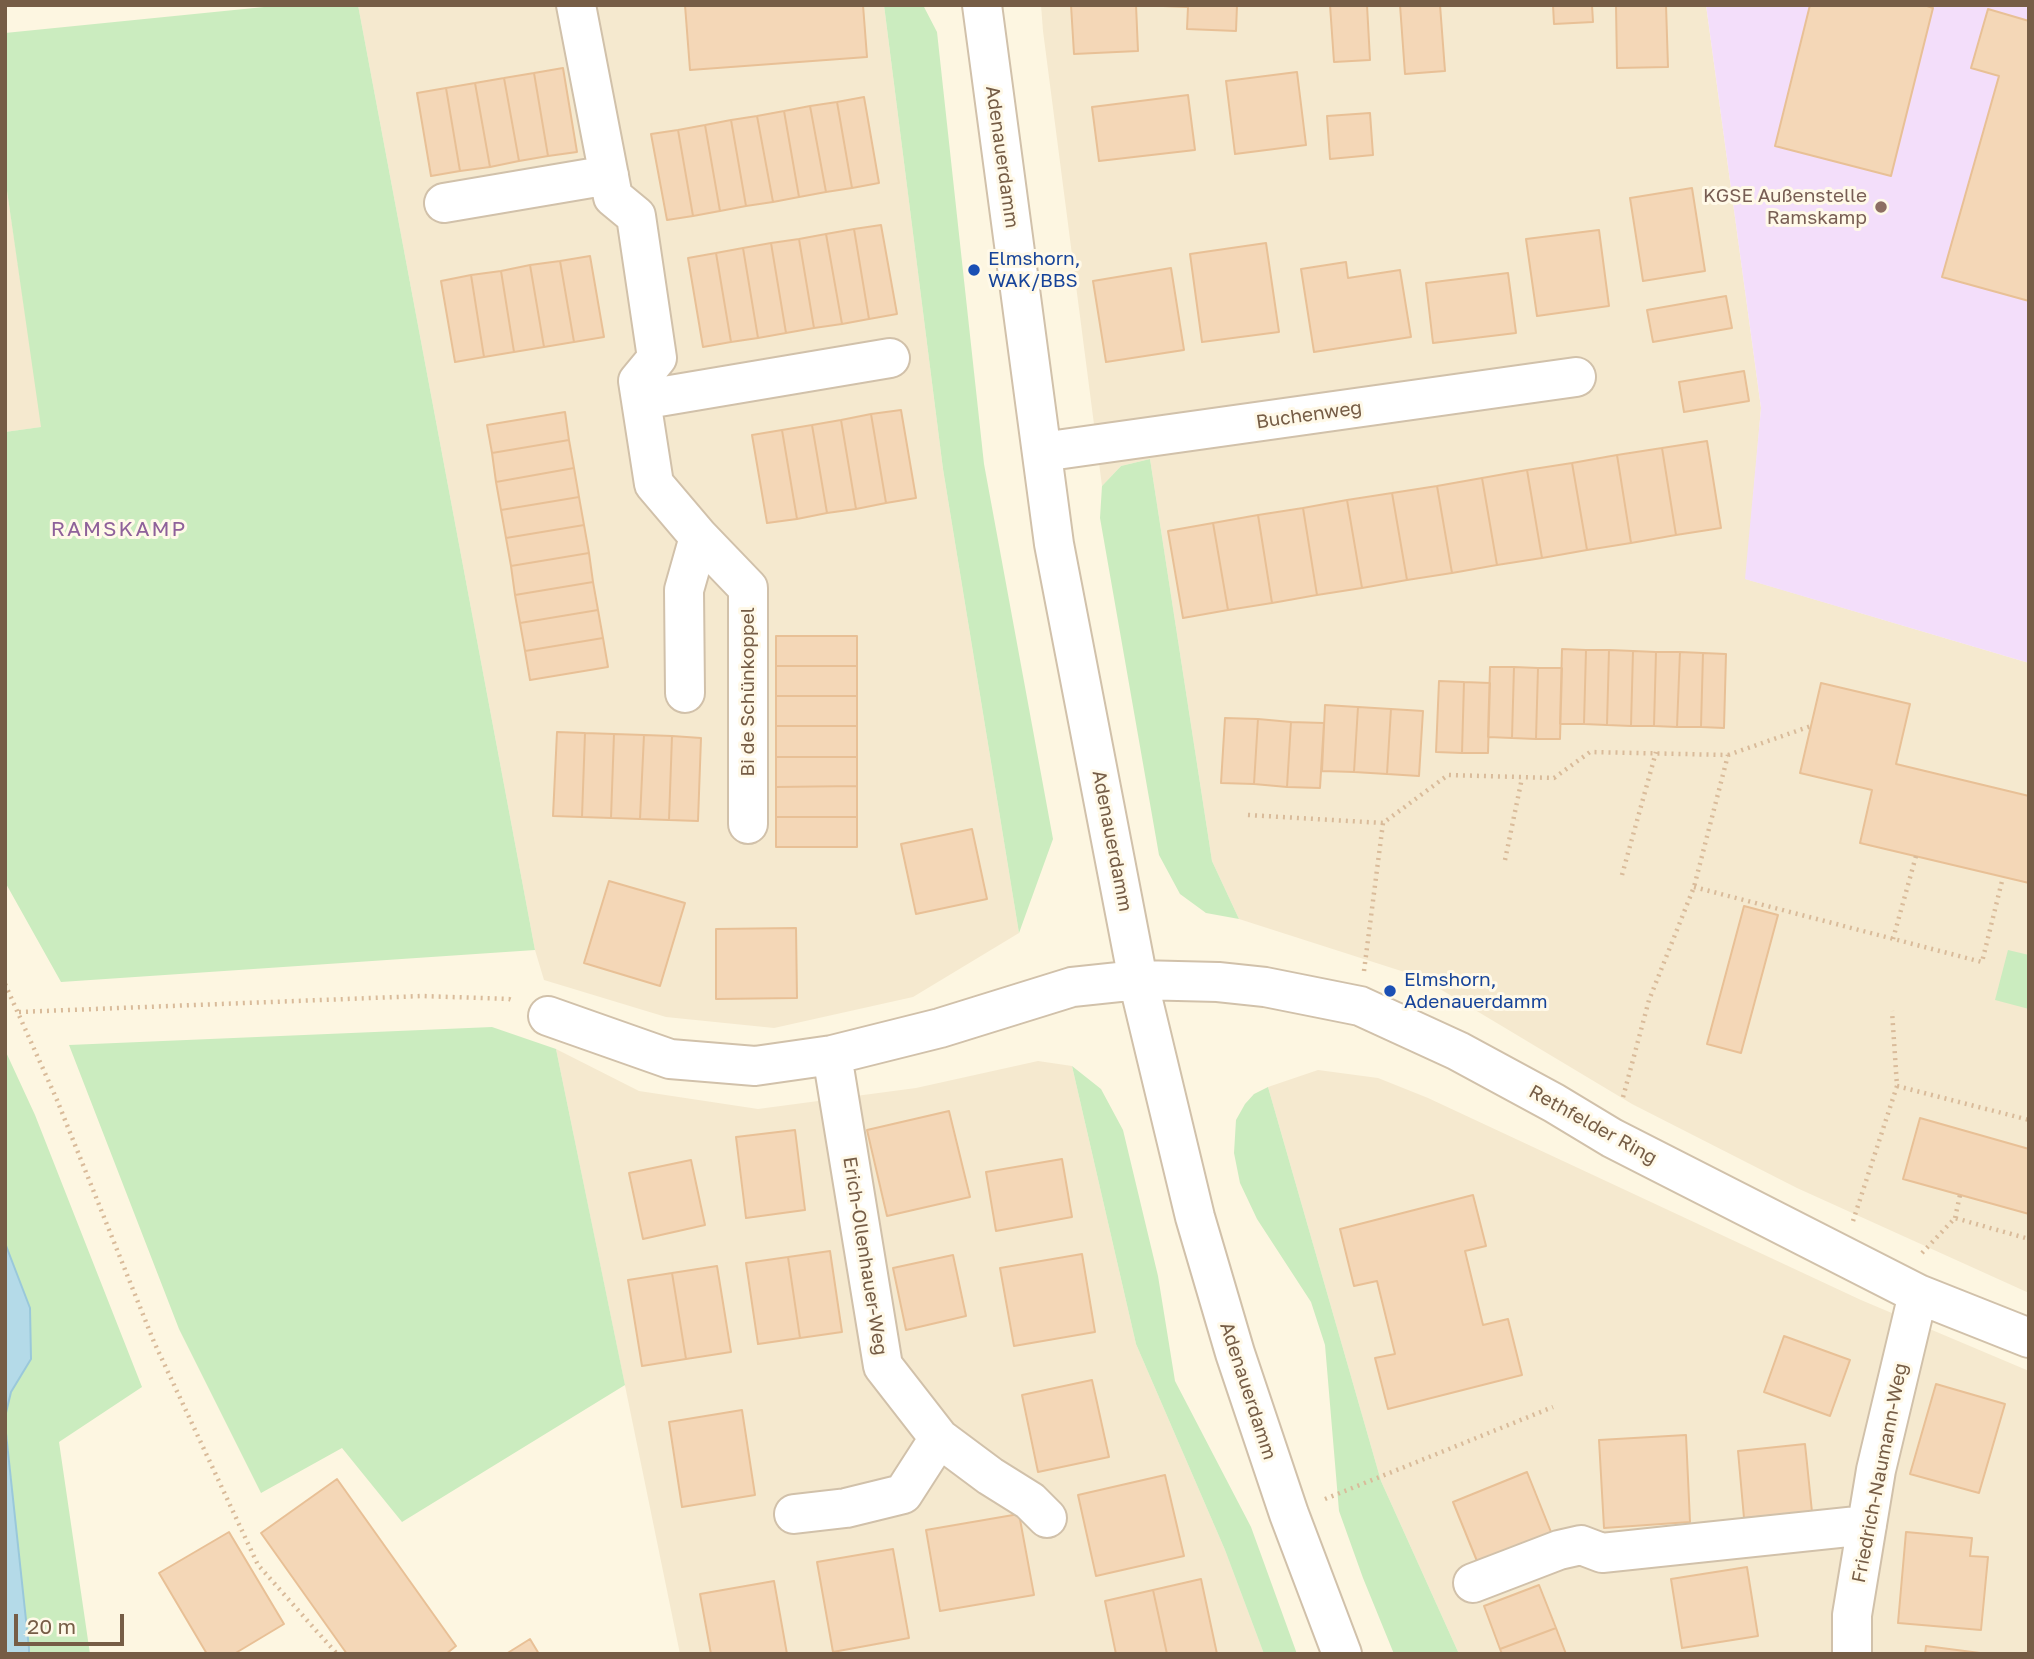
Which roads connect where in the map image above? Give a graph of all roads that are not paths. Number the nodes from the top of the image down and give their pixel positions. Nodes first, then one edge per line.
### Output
1 (576, 5) edge
2 (982, 5) edge
3 (609, 175) junction
4 (444, 203) dead end
5 (890, 358) dead end
6 (1576, 377) dead end
7 (641, 400) junction
8 (1042, 452) junction
9 (699, 537) junction
10 (685, 693) dead end
11 (748, 824) dead end
12 (1138, 980) junction
13 (548, 1016) road end
14 (832, 1055) junction
15 (1906, 1288) junction
16 (2029, 1338) edge
17 (939, 1438) junction
18 (794, 1514) dead end
19 (1047, 1518) dead end
20 (1867, 1525) junction
21 (1473, 1583) dead end
22 (1342, 1654) edge
23 (1853, 1654) edge

1 - 3 street, Bi de Schünkoppel
2 - 8 street, Adenauerdamm
3 - 4 street
3 - 7 street, Bi de Schünkoppel
5 - 7 street
6 - 8 street, Buchenweg
7 - 9 street, Bi de Schünkoppel
8 - 12 street, Adenauerdamm
9 - 10 street
9 - 11 street, Bi de Schünkoppel
12 - 14 street
12 - 15 street, Rethfelder Ring
12 - 22 street, Adenauerdamm
13 - 14 street
14 - 17 street, Erich-Ollenhauer-Weg
15 - 16 street, Rethfelder Ring
15 - 20 street, Friedrich-Naumann-Weg
17 - 18 street
17 - 19 street, Erich-Ollenhauer-Weg
20 - 21 street
20 - 23 street, Friedrich-Naumann-Weg

